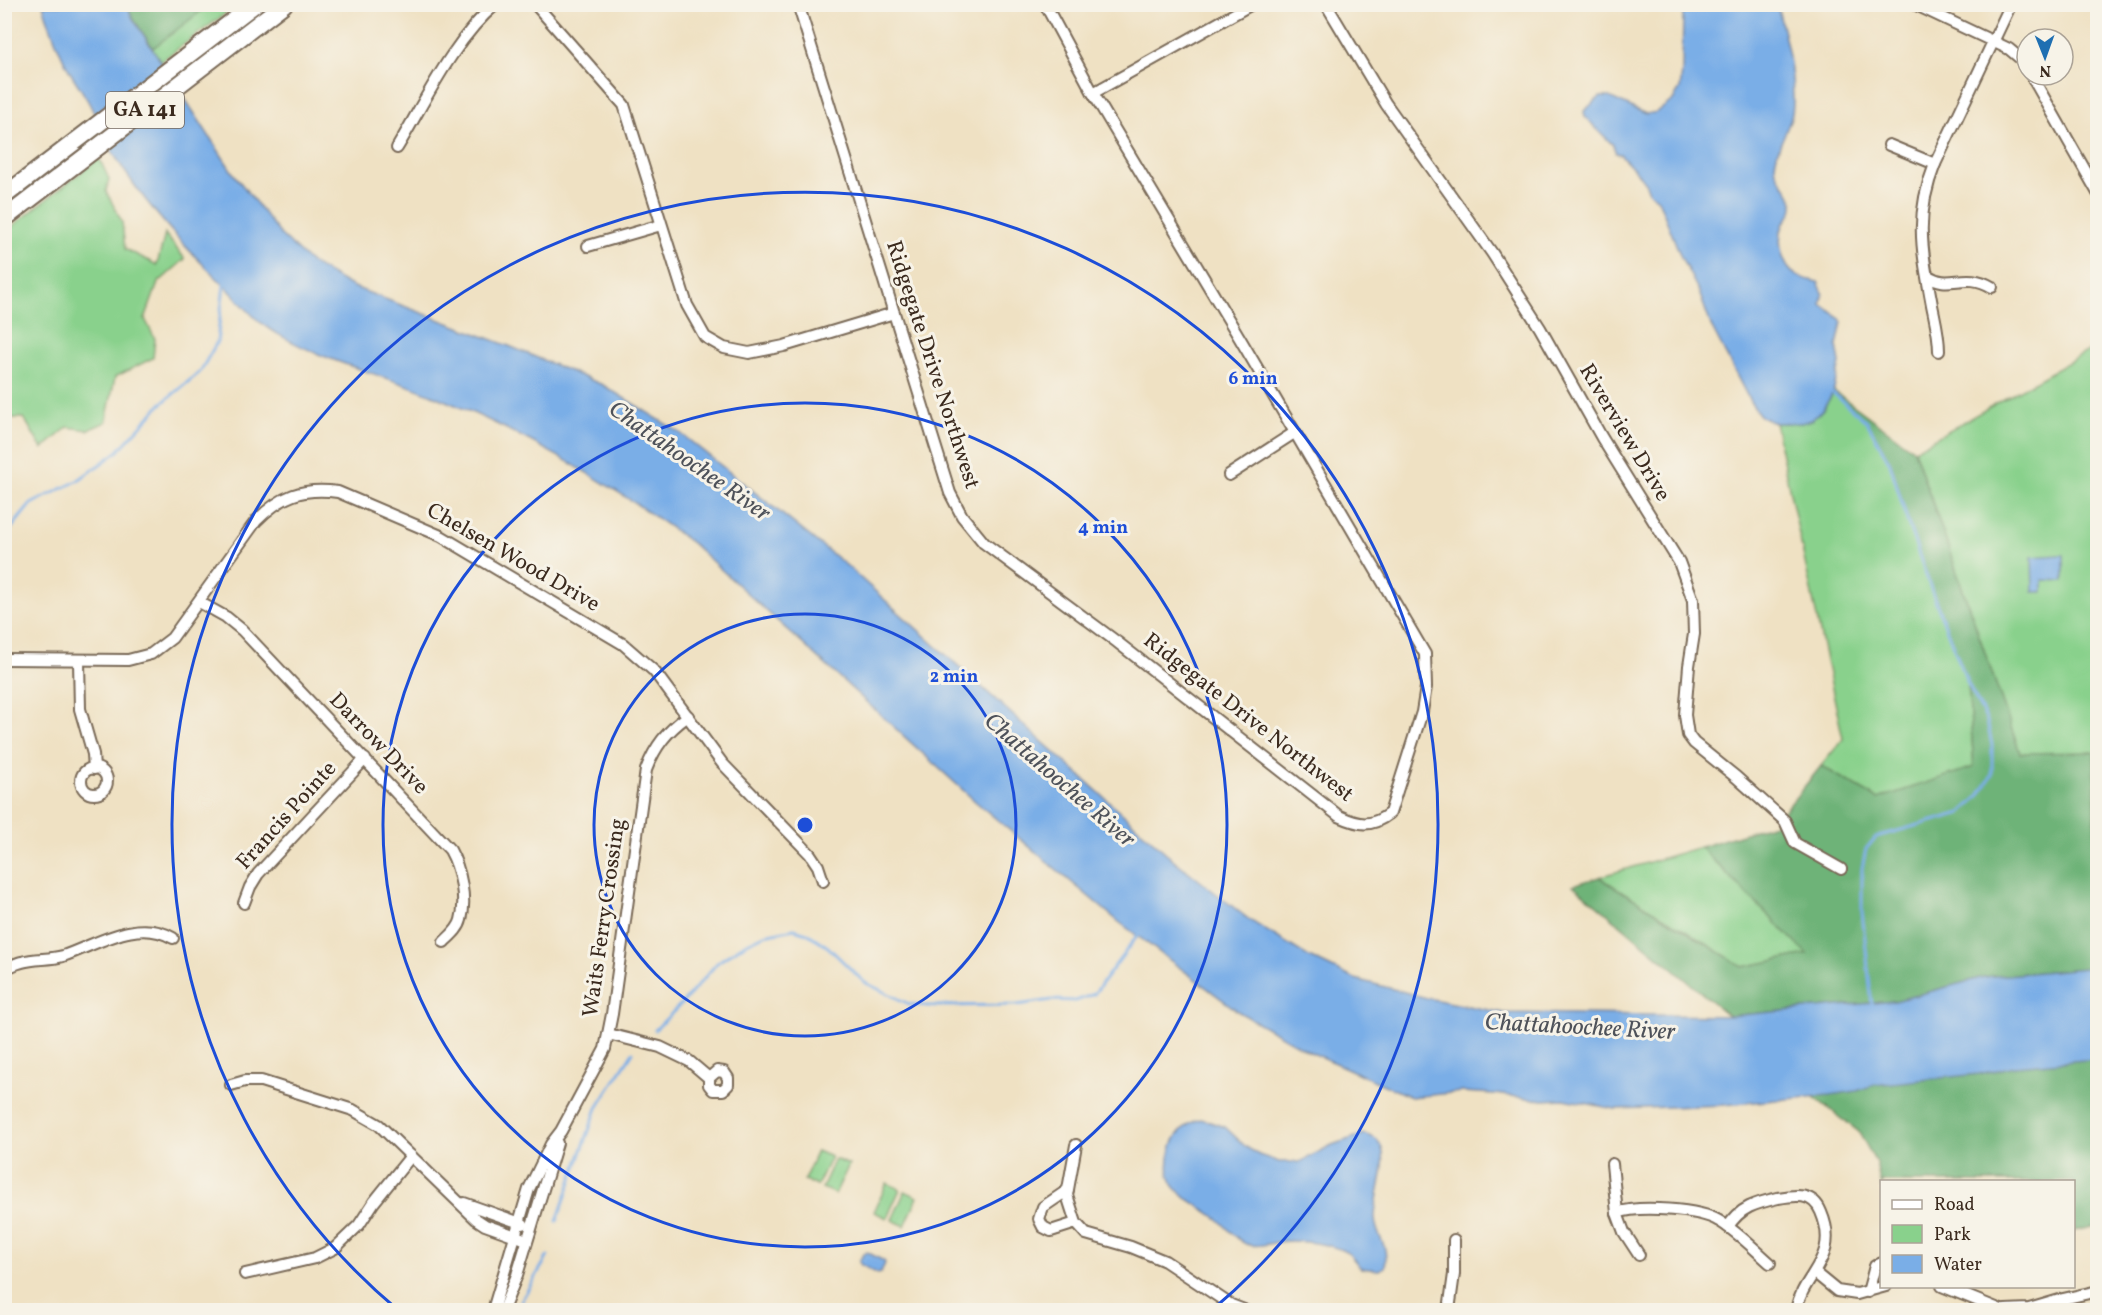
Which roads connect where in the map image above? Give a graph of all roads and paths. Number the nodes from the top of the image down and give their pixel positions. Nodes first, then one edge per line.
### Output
1 (255, 4) edge
2 (284, 4) edge
3 (496, 4) edge
4 (535, 4) edge
5 (798, 4) edge
6 (1045, 4) edge
7 (1252, 4) edge
8 (1326, 4) edge
9 (1914, 4) edge
10 (2012, 4) edge
11 (1994, 42) junction
12 (2015, 54) edge
13 (2038, 87) edge
14 (1093, 93) junction
15 (1889, 145) dead end
16 (397, 148) dead end
17 (1935, 164) junction
18 (2097, 193) edge
19 (4, 196) edge
20 (4, 219) edge
21 (661, 225) junction
22 (588, 246) dead end
23 (1927, 275) junction
24 (1992, 286) dead end
25 (894, 313) junction
26 (1939, 351) dead end
27 (1294, 433) junction
28 (1229, 475) dead end
29 (199, 602) junction
30 (4, 659) edge
31 (79, 661) junction
32 (688, 716) junction
33 (365, 759) junction
34 (94, 769) dead end
35 (1841, 869) dead end
36 (823, 881) dead end
37 (244, 903) dead end
38 (173, 938) dead end
39 (444, 942) dead end
40 (4, 969) edge
41 (608, 1034) junction
42 (709, 1078) dead end
43 (231, 1085) dead end
44 (561, 1131) junction
45 (1076, 1145) dead end
46 (411, 1156) junction
47 (1612, 1164) dead end
48 (1068, 1190) junction
49 (459, 1201) junction
50 (1617, 1213) junction
51 (518, 1223) junction
52 (1076, 1223) junction
53 (532, 1227) junction
54 (1728, 1227) junction
55 (514, 1236) junction
56 (527, 1240) junction
57 (1454, 1240) dead end
58 (1639, 1255) dead end
59 (1770, 1263) dead end
60 (1880, 1264) edge
61 (1815, 1273) junction
62 (245, 1274) dead end
63 (1882, 1288) edge
64 (1953, 1289) edge
65 (1868, 1292) junction
66 (2097, 1292) edge
67 (2063, 1299) junction
68 (1976, 1300) junction
69 (492, 1311) edge
70 (503, 1311) edge
71 (1244, 1311) edge
72 (1449, 1311) edge
73 (1796, 1311) edge
74 (1981, 1311) edge
75 (2003, 1311) edge
76 (2061, 1311) edge

1 - 19 highway, GA 141
2 - 20 highway, GA 141
3 - 16 street
4 - 21 street
5 - 25 street, Ridgegate Drive Northwest
6 - 14 street, Ridgegate Drive Northwest
7 - 14 street
8 - 35 street, Riverview Drive
9 - 11 street
10 - 11 street
11 - 12 street
11 - 17 street
13 - 18 street
14 - 27 street, Ridgegate Drive Northwest
15 - 17 street
17 - 23 street
21 - 22 street
21 - 25 street
23 - 24 street
23 - 26 street
25 - 27 street, Ridgegate Drive Northwest
27 - 28 street
29 - 31 street, Chelsen Wood Drive
29 - 32 street, Chelsen Wood Drive
29 - 33 street, Darrow Drive
30 - 31 street, Chelsen Wood Drive
31 - 34 street
32 - 36 street, Chelsen Wood Drive
32 - 41 street, Waits Ferry Crossing
33 - 37 street, Francis Pointe
33 - 39 street, Darrow Drive
38 - 40 street
41 - 42 street
41 - 44 street, Waits Ferry Crossing
43 - 46 street
44 - 51 street, Waits Ferry Crossing
44 - 53 street, Waits Ferry Crossing
45 - 48 street
46 - 49 street
46 - 62 street
47 - 50 street
48 - 52 street
48 - 52 street
49 - 51 street
49 - 55 street
50 - 54 street
50 - 58 street
51 - 53 street
51 - 55 street, Waits Ferry Crossing
52 - 71 street
53 - 56 street, Waits Ferry Crossing
54 - 59 street
54 - 61 street
55 - 56 street
55 - 69 street, Waits Ferry Crossing
56 - 70 street, Waits Ferry Crossing
57 - 72 street
60 - 65 street
61 - 65 street
61 - 73 street
63 - 65 street
64 - 68 street
66 - 67 street
67 - 75 street
67 - 76 street
68 - 74 street
68 - 75 street

